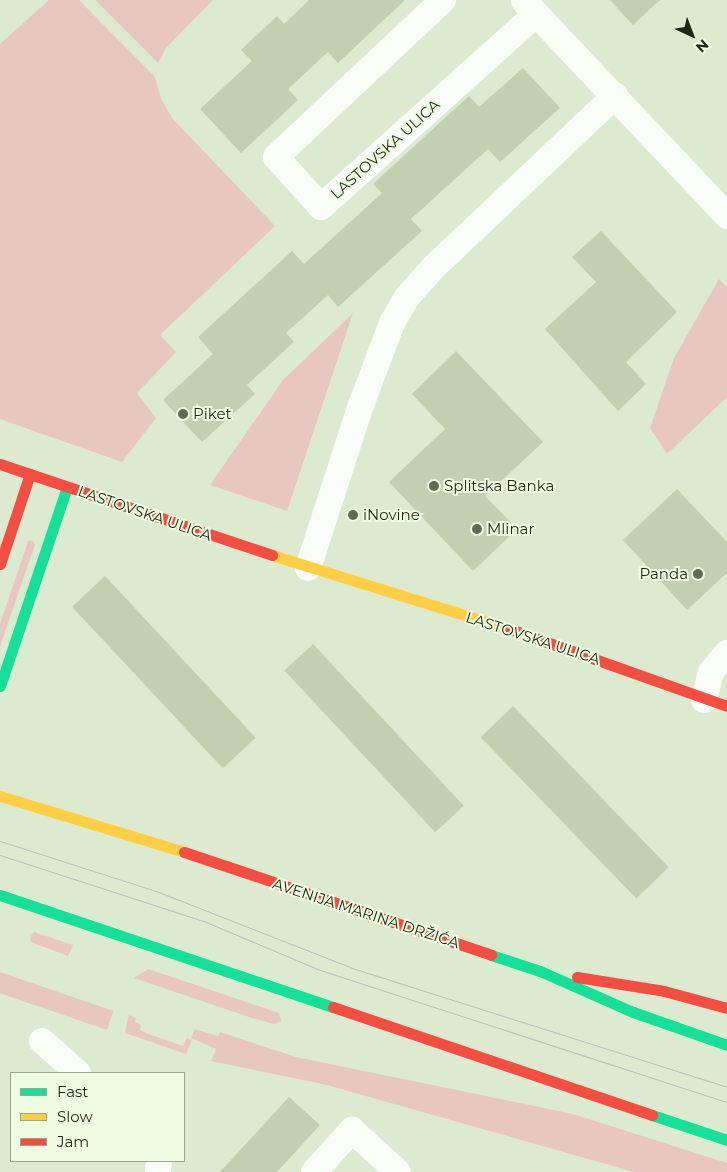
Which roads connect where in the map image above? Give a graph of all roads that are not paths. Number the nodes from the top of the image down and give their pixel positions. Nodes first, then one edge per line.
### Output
1 (443, 0) edge
2 (530, 7) edge
3 (615, 96) junction
4 (727, 216) edge
5 (0, 464) edge
6 (30, 474) junction
7 (67, 487) junction
8 (0, 564) edge
9 (308, 568) junction
10 (727, 653) edge
11 (0, 686) edge
12 (715, 703) edge
13 (0, 796) edge
14 (0, 895) edge
15 (540, 971) junction
16 (727, 1008) edge
17 (42, 1041) dead end
18 (727, 1045) edge
19 (77, 1072) edge
20 (727, 1140) edge
21 (314, 1172) edge
22 (398, 1172) edge

1 - 2 street, LASTOVSKA ULICA
2 - 3 street, LASTOVSKA ULICA
3 - 4 street, LASTOVSKA ULICA
3 - 9 street
5 - 6 main road
6 - 7 main road
6 - 8 main road
7 - 9 main road, LASTOVSKA ULICA
7 - 11 main road, LASTOVSKA ULICA
9 - 12 main road, LASTOVSKA ULICA
10 - 12 street
13 - 15 main road, AVENIJA MARINA DRŽIĆA
14 - 20 main road
15 - 16 main road
15 - 18 main road, AVENIJA MARINA DRŽIĆA
17 - 19 street
21 - 22 street

